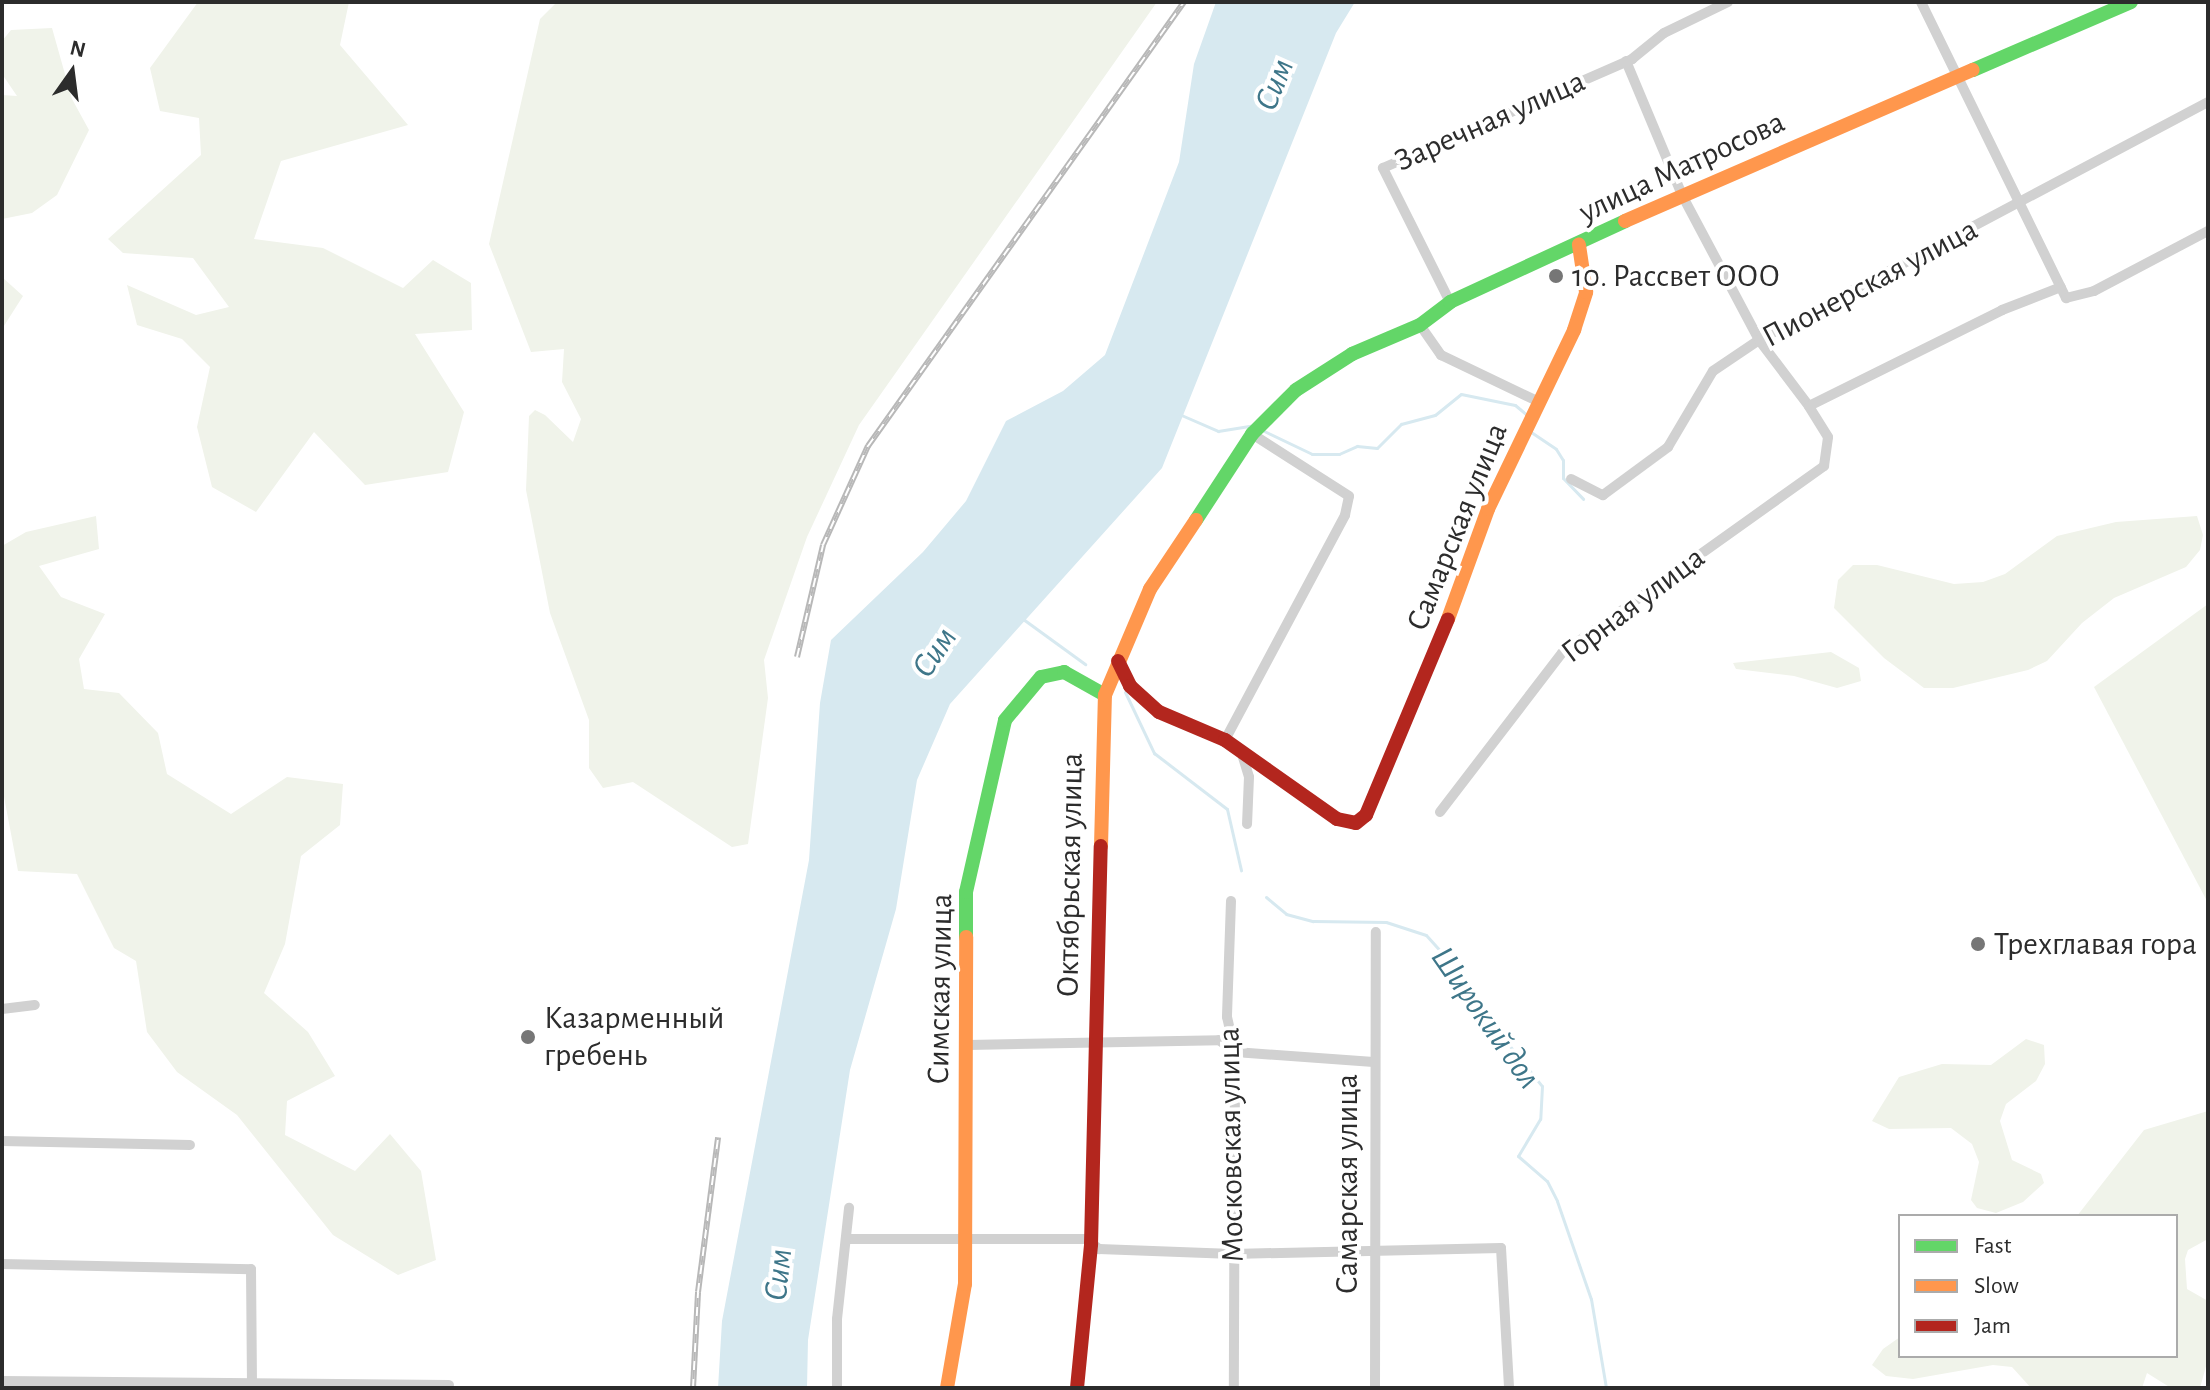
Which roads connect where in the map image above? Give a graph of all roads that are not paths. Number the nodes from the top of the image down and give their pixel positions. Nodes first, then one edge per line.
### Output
1 (1728, 2) edge
2 (1921, 2) edge
3 (2131, 2) edge
4 (1626, 61) junction
5 (1957, 75) junction
6 (2208, 102) edge
7 (1682, 195) junction
8 (2018, 206) junction
9 (2208, 231) edge
10 (1579, 245) junction
11 (2061, 287) junction
12 (1450, 302) junction
13 (1420, 325) junction
14 (1759, 340) junction
15 (1539, 402) junction
16 (1809, 406) junction
17 (1273, 410) joint
18 (1252, 434) junction
19 (1571, 479) dead end
20 (1118, 661) junction
21 (1105, 695) junction
22 (1225, 740) junction
23 (1242, 754) junction
24 (1440, 812) dead end
25 (1247, 824) dead end
26 (1231, 901) dead end
27 (1376, 932) dead end
28 (35, 1005) dead end
29 (2, 1009) edge
30 (1094, 1044) junction
31 (968, 1045) junction
32 (1235, 1052) junction
33 (1374, 1062) junction
34 (2, 1141) edge
35 (190, 1145) dead end
36 (849, 1208) dead end
37 (848, 1239) junction
38 (964, 1239) junction
39 (1091, 1244) junction
40 (1376, 1248) junction
41 (1233, 1254) junction
42 (2, 1264) edge
43 (2, 1381) edge
44 (252, 1385) edge
45 (449, 1385) dead end
46 (837, 1388) edge
47 (947, 1388) edge
48 (1077, 1388) edge
49 (1234, 1388) edge
50 (1375, 1388) edge
51 (1509, 1388) edge

1 - 4 street, Заречная улица
2 - 5 street
3 - 5 main road, улица Матросова
4 - 7 street
4 - 12 street, Заречная улица
5 - 7 main road, улица Матросова
5 - 8 street
6 - 8 street, Пионерская улица
7 - 10 main road, улица Матросова
7 - 14 street
8 - 11 street
8 - 14 street, Пионерская улица
9 - 11 street
10 - 12 main road, улица Матросова
10 - 15 main road, Самарская улица
11 - 16 street
12 - 13 main road, улица Матросова
13 - 15 street
13 - 17 main road, улица Матросова
14 - 16 street
14 - 19 street, Пионерская улица
15 - 23 main road, Самарская улица
16 - 24 street, Горная улица
17 - 18 main road, Октябрьская улица
18 - 20 main road, Октябрьская улица
18 - 22 street
20 - 21 main road, Октябрьская улица
20 - 22 main road
21 - 30 main road, Октябрьская улица
21 - 31 main road, Симская улица
22 - 23 main road
23 - 25 street
26 - 32 street, Московская улица
27 - 33 street, Самарская улица
28 - 29 street
30 - 31 street
30 - 32 street
30 - 39 main road, Октябрьская улица
31 - 38 main road, Симская улица
32 - 33 street
32 - 41 street, Московская улица
33 - 40 street, Самарская улица
34 - 35 street
36 - 37 street
37 - 38 street
37 - 46 street
38 - 39 street
38 - 47 main road, Симская улица
39 - 41 street
39 - 48 main road, Октябрьская улица
40 - 41 street
40 - 50 street, Самарская улица
40 - 51 street
41 - 49 street, Московская улица
42 - 44 street
43 - 44 street
44 - 45 street

